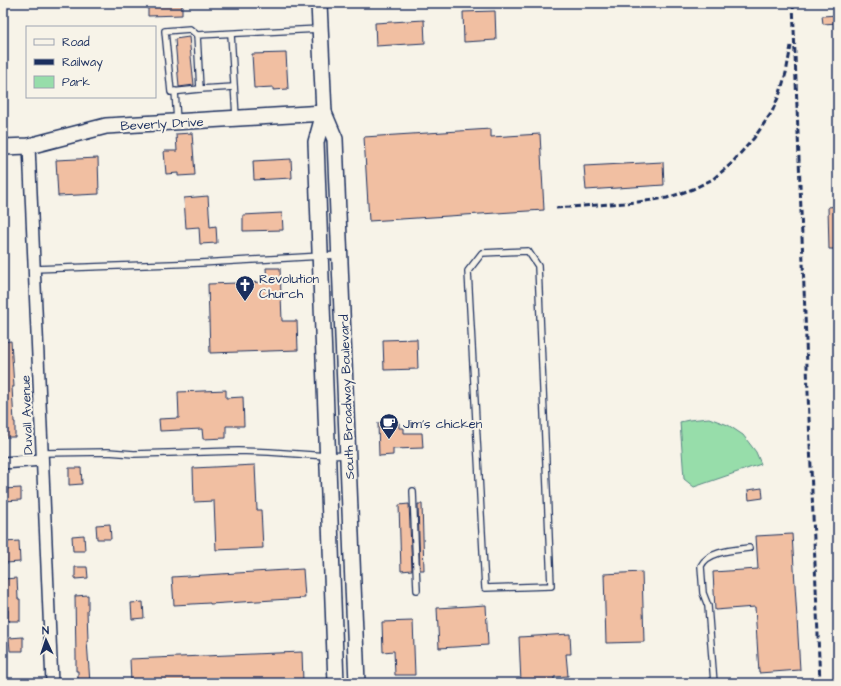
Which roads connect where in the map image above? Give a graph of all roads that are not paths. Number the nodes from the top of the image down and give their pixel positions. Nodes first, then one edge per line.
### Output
1 (319, 3) edge
2 (320, 29) junction
3 (231, 34) junction
4 (197, 35) junction
5 (234, 87) junction
6 (200, 89) junction
7 (175, 91) junction
8 (324, 113) junction
9 (236, 118) junction
10 (177, 122) junction
11 (29, 146) junction
12 (3, 147) edge
13 (340, 255) junction
14 (320, 256) junction
15 (538, 266) joint
16 (34, 269) junction
17 (348, 455) junction
18 (327, 456) junction
19 (42, 457) junction
20 (3, 463) edge
21 (413, 491) dead end
22 (749, 548) dead end
23 (417, 590) dead end
24 (52, 683) edge
25 (336, 683) edge
26 (357, 683) edge
27 (714, 683) edge

1 - 2 main road, South Broadway Boulevard
2 - 3 lane
2 - 8 main road, South Broadway Boulevard
3 - 4 lane
3 - 5 lane
4 - 6 lane
4 - 7 lane
5 - 6 lane
5 - 9 lane
6 - 7 lane
7 - 10 lane
8 - 9 main road, Beverly Drive
8 - 13 main road, South Broadway Boulevard
8 - 14 main road, South Broadway Boulevard
9 - 10 main road, Beverly Drive
10 - 11 main road, Beverly Drive
11 - 12 main road, Beverly Drive
11 - 16 street, Duvall Avenue
13 - 14 lane
13 - 17 main road, South Broadway Boulevard
14 - 16 lane
14 - 18 main road, South Broadway Boulevard
15 - 15 lane
16 - 19 street, Duvall Avenue
17 - 18 lane
17 - 26 main road, South Broadway Boulevard
18 - 19 lane
18 - 25 main road, South Broadway Boulevard
19 - 20 street
19 - 24 street, Duvall Avenue
21 - 23 lane
22 - 27 lane

